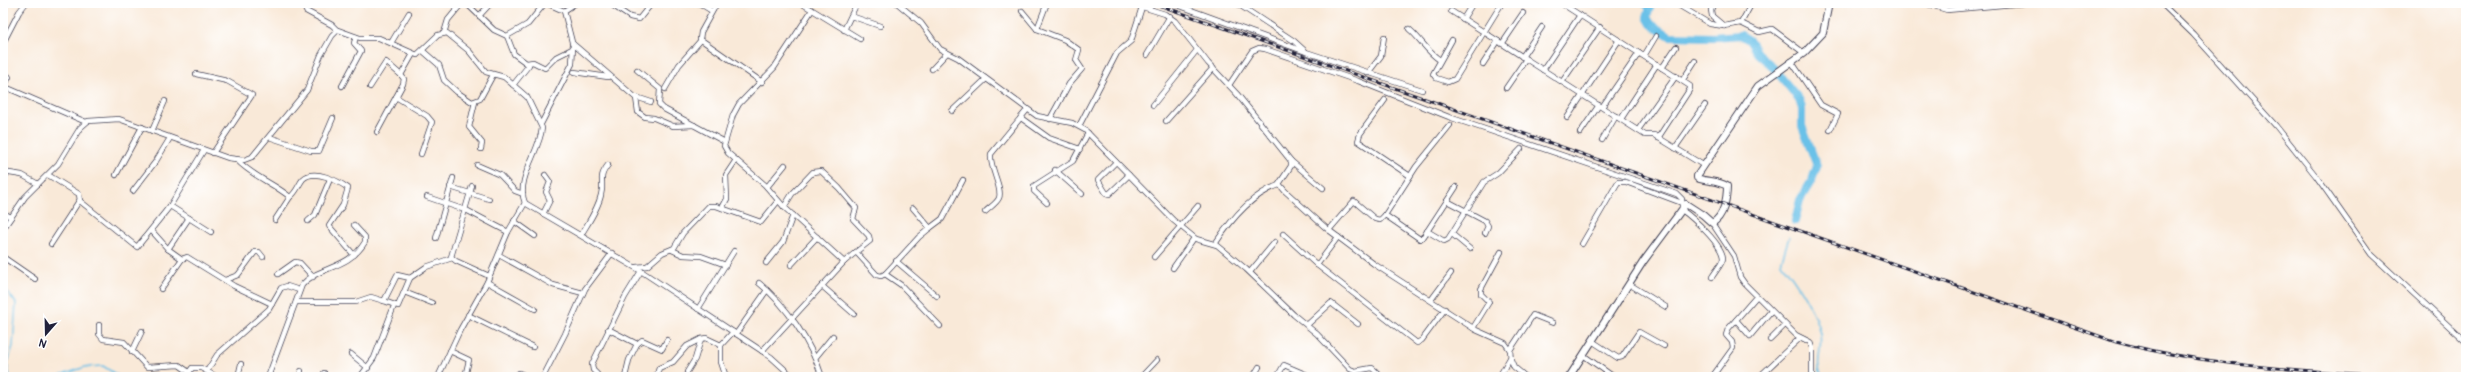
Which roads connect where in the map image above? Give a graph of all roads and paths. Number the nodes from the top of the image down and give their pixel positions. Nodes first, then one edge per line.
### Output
1 (26, 3) edge
2 (302, 3) edge
3 (362, 3) edge
4 (366, 3) edge
5 (462, 3) edge
6 (466, 3) edge
7 (491, 3) edge
8 (546, 3) edge
9 (576, 3) edge
10 (609, 3) edge
11 (652, 3) edge
12 (699, 3) edge
13 (716, 3) edge
14 (801, 3) edge
15 (857, 3) edge
16 (897, 3) edge
17 (1047, 3) edge
18 (1130, 3) edge
19 (1172, 3) edge
20 (1474, 3) edge
21 (1502, 3) edge
22 (1675, 3) edge
23 (1714, 3) edge
24 (1752, 3) edge
25 (1829, 3) edge
26 (1924, 3) edge
27 (2025, 3) edge
28 (2161, 3) edge
29 (1238, 4) dead end
30 (1564, 4) edge
31 (1142, 7) junction
32 (812, 10) junction
33 (564, 11) junction
34 (712, 11) junction
35 (1022, 11) dead end
36 (1451, 11) dead end
37 (409, 13) dead end
38 (1523, 13) dead end
39 (1580, 15) junction
40 (480, 16) junction
41 (851, 16) junction
42 (1170, 16) junction
43 (1463, 19) junction
44 (1741, 23) junction
45 (880, 26) dead end
46 (1724, 26) junction
47 (1600, 27) junction
48 (1542, 28) dead end
49 (1037, 29) junction
50 (1409, 29) dead end
51 (337, 30) junction
52 (844, 30) junction
53 (1484, 32) junction
54 (444, 33) junction
55 (507, 36) junction
56 (1656, 36) dead end
57 (356, 37) junction
58 (1384, 37) dead end
59 (860, 39) dead end
60 (701, 40) junction
61 (1452, 40) dead end
62 (1619, 40) junction
63 (3, 43) edge
64 (572, 43) junction
65 (1500, 43) junction
66 (391, 44) junction
67 (1676, 47) dead end
68 (572, 49) junction
69 (1197, 50) junction
70 (423, 51) junction
71 (1306, 52) junction
72 (1804, 52) junction
73 (947, 53) junction
74 (413, 54) junction
75 (1642, 54) junction
76 (1147, 55) dead end
77 (1524, 58) junction
78 (1440, 60) junction
79 (1696, 61) dead end
80 (1790, 61) junction
81 (527, 63) junction
82 (1483, 64) dead end
83 (1657, 64) junction
84 (1213, 68) junction
85 (1662, 68) junction
86 (932, 69) dead end
87 (637, 70) dead end
88 (1543, 70) junction
89 (3, 71) edge
90 (574, 72) dead end
91 (1368, 73) junction
92 (196, 74) dead end
93 (401, 74) junction
94 (493, 75) junction
95 (1676, 76) junction
96 (609, 77) junction
97 (986, 79) junction
98 (1682, 81) junction
99 (762, 82) junction
100 (1562, 82) junction
101 (513, 85) junction
102 (1229, 85) junction
103 (4, 86) edge
104 (342, 86) dead end
105 (370, 87) dead end
106 (1506, 88) dead end
107 (665, 89) dead end
108 (1422, 90) dead end
109 (1582, 95) junction
110 (396, 97) junction
111 (636, 97) junction
112 (1385, 100) dead end
113 (165, 101) dead end
114 (475, 102) junction
115 (651, 102) dead end
116 (1154, 105) dead end
117 (1705, 105) dead end
118 (1601, 106) junction
119 (1027, 110) junction
120 (952, 111) dead end
121 (333, 118) dead end
122 (1021, 118) junction
123 (1567, 118) dead end
124 (1619, 118) junction
125 (1050, 119) junction
126 (1166, 121) dead end
127 (86, 122) junction
128 (541, 124) junction
129 (694, 125) junction
130 (1450, 125) dead end
131 (1079, 126) junction
132 (142, 127) junction
133 (1638, 130) junction
134 (1830, 130) dead end
135 (152, 131) junction
136 (377, 132) dead end
137 (1088, 133) junction
138 (1580, 133) dead end
139 (269, 137) junction
140 (170, 138) junction
141 (1658, 138) junction
142 (1602, 140) dead end
143 (726, 142) junction
144 (1675, 148) junction
145 (482, 149) dead end
146 (1080, 149) junction
147 (1522, 149) dead end
148 (204, 150) junction
149 (213, 153) junction
150 (421, 154) dead end
151 (238, 160) junction
152 (736, 160) junction
153 (1291, 161) junction
154 (1116, 162) junction
155 (477, 165) dead end
156 (608, 165) dead end
157 (785, 165) dead end
158 (1703, 165) junction
159 (1055, 170) junction
160 (3, 172) edge
161 (48, 175) junction
162 (116, 175) dead end
163 (545, 175) dead end
164 (1129, 175) junction
165 (1410, 176) junction
166 (453, 178) dead end
167 (330, 179) junction
168 (963, 180) dead end
169 (38, 184) junction
170 (1279, 185) junction
171 (472, 186) dead end
172 (450, 187) junction
173 (767, 187) junction
174 (1456, 187) dead end
175 (1323, 188) dead end
176 (133, 191) dead end
177 (470, 193) junction
178 (523, 194) junction
179 (1082, 194) dead end
180 (290, 197) junction
181 (427, 197) dead end
182 (489, 199) dead end
183 (79, 201) junction
184 (778, 201) junction
185 (1447, 201) junction
186 (445, 203) junction
187 (525, 203) junction
188 (1047, 203) dead end
189 (1682, 203) junction
190 (170, 206) junction
191 (1198, 206) dead end
192 (784, 207) junction
193 (722, 208) junction
194 (913, 208) dead end
195 (465, 210) junction
196 (1466, 210) junction
197 (1682, 210) junction
198 (985, 212) dead end
199 (3, 213) edge
200 (543, 214) junction
201 (793, 215) junction
202 (1385, 215) junction
203 (11, 217) junction
204 (188, 218) junction
205 (275, 220) dead end
206 (308, 222) dead end
207 (514, 222) junction
208 (1712, 223) junction
209 (354, 225) dead end
210 (1181, 226) junction
211 (930, 228) junction
212 (3, 229) edge
213 (151, 230) junction
214 (1329, 230) junction
215 (1427, 231) junction
216 (211, 232) dead end
217 (508, 232) junction
218 (1485, 233) dead end
219 (1283, 234) dead end
220 (1452, 234) junction
221 (581, 235) junction
222 (535, 236) dead end
223 (817, 237) junction
224 (1338, 237) junction
225 (436, 238) dead end
226 (1194, 238) junction
227 (1275, 242) dead end
228 (51, 244) dead end
229 (1215, 244) junction
230 (1582, 244) dead end
231 (168, 249) junction
232 (1470, 249) dead end
233 (672, 250) junction
234 (734, 252) dead end
235 (856, 252) junction
236 (1501, 252) dead end
237 (612, 253) junction
238 (354, 255) junction
239 (499, 255) junction
240 (3, 257) edge
241 (263, 257) dead end
242 (1154, 257) dead end
243 (452, 258) junction
244 (182, 259) junction
245 (896, 261) junction
246 (844, 262) junction
247 (766, 263) dead end
248 (726, 265) junction
249 (791, 265) dead end
250 (1317, 265) junction
251 (635, 267) junction
252 (1173, 268) dead end
253 (641, 271) junction
254 (1250, 272) junction
255 (1451, 273) dead end
256 (278, 274) dead end
257 (884, 274) junction
258 (490, 276) junction
259 (313, 277) junction
260 (1712, 277) dead end
261 (410, 278) junction
262 (34, 279) dead end
263 (225, 280) junction
264 (487, 282) junction
265 (759, 283) dead end
266 (1629, 284) junction
267 (822, 286) junction
268 (161, 289) dead end
269 (300, 290) junction
270 (767, 290) junction
271 (404, 292) junction
272 (582, 293) junction
273 (937, 296) dead end
274 (1756, 297) junction
275 (1431, 300) junction
276 (384, 301) junction
277 (296, 302) junction
278 (432, 303) dead end
279 (272, 304) junction
280 (394, 306) junction
281 (1666, 307) dead end
282 (535, 309) dead end
283 (698, 309) junction
284 (1445, 309) junction
285 (1772, 311) junction
286 (854, 314) dead end
287 (468, 315) junction
288 (792, 319) junction
289 (1736, 320) junction
290 (1552, 323) dead end
291 (99, 324) dead end
292 (1358, 324) dead end
293 (1785, 325) junction
294 (940, 326) dead end
295 (1307, 326) junction
296 (1473, 328) junction
297 (608, 330) junction
298 (142, 331) dead end
299 (734, 333) junction
300 (833, 336) dead end
301 (1800, 338) junction
302 (701, 339) junction
303 (668, 340) dead end
304 (1770, 340) dead end
305 (1592, 341) junction
306 (2466, 342) edge
307 (637, 344) junction
308 (722, 345) junction
309 (1664, 346) dead end
310 (533, 347) dead end
311 (1510, 350) junction
312 (450, 351) junction
313 (762, 351) junction
314 (132, 352) junction
315 (351, 354) dead end
316 (1583, 355) junction
317 (1510, 357) junction
318 (815, 358) junction
319 (1157, 360) dead end
320 (241, 364) dead end
321 (1259, 367) dead end
322 (368, 368) junction
323 (207, 371) junction
324 (301, 371) dead end
325 (189, 372) junction
326 (687, 372) dead end
327 (597, 374) dead end
328 (186, 377) edge
329 (217, 377) edge
330 (238, 377) edge
331 (268, 377) edge
332 (299, 377) edge
333 (360, 377) edge
334 (438, 377) edge
335 (465, 377) edge
336 (516, 377) edge
337 (529, 377) edge
338 (543, 377) edge
339 (625, 377) edge
340 (656, 377) edge
341 (726, 377) edge
342 (793, 377) edge
343 (822, 377) edge
344 (1141, 377) edge
345 (1253, 377) edge
346 (1277, 377) edge
347 (1312, 377) edge
348 (1382, 377) edge
349 (1499, 377) edge
350 (1526, 377) edge
351 (1569, 377) edge
352 (1614, 377) edge
353 (1712, 377) edge
354 (1759, 377) edge
355 (1812, 377) edge

1 - 63 street
2 - 51 street
3 - 4 street
5 - 54 street
6 - 40 street
7 - 40 street
8 - 33 street
8 - 55 street
9 - 33 street
10 - 11 street
12 - 34 street
13 - 34 street
14 - 32 street
15 - 41 street
16 - 73 street
17 - 49 street
18 - 31 street
19 - 71 street
20 - 43 street
21 - 53 street
22 - 46 street
23 - 46 street
24 - 44 street
25 - 72 street
26 - 27 street
28 - 306 street
29 - 71 street
30 - 39 street
31 - 42 street
31 - 131 street
32 - 52 street
32 - 99 street
33 - 64 street
34 - 60 street
35 - 49 street
36 - 43 street
37 - 66 street
38 - 65 street
39 - 47 street
39 - 88 street
40 - 55 street
41 - 45 street
41 - 52 street
42 - 69 street
42 - 76 street
43 - 53 street
44 - 46 street
44 - 72 street
47 - 62 street
47 - 100 street
48 - 77 street
49 - 125 street
50 - 78 street
51 - 57 street
51 - 139 street
52 - 59 street
53 - 65 street
53 - 78 street
54 - 70 street
54 - 94 street
55 - 81 street
56 - 75 street
57 - 66 street
57 - 104 street
58 - 91 street
60 - 99 street
60 - 107 street
61 - 78 street
62 - 75 street
62 - 109 street
64 - 68 street
64 - 96 street
65 - 77 street
65 - 82 street
66 - 74 street
67 - 85 street
68 - 81 street
68 - 128 street
69 - 84 street
69 - 116 street
70 - 74 street
70 - 114 street
71 - 91 street
72 - 80 street
73 - 86 street
73 - 97 street
74 - 93 street
75 - 83 street
75 - 118 street
77 - 88 street
77 - 106 street
79 - 98 street
80 - 134 street
80 - 158 street
81 - 101 street
83 - 85 street
83 - 124 street
84 - 102 street
84 - 126 street
85 - 95 street
87 - 129 street
88 - 100 street
89 - 103 street
90 - 96 street
91 - 108 street
92 - 149 street
93 - 105 street
93 - 110 street
94 - 101 street
94 - 114 street
95 - 98 street
95 - 133 street
96 - 111 street
97 - 119 street
97 - 120 street
98 - 141 street
99 - 143 street
100 - 109 street
101 - 128 street
102 - 153 street
102 - 189 street
103 - 127 street
109 - 118 street
109 - 123 street
110 - 136 street
110 - 150 street
111 - 115 street
111 - 129 street
112 - 165 street
113 - 135 street
114 - 145 street
117 - 144 street
118 - 124 street
118 - 138 street
119 - 122 street
119 - 125 street
121 - 139 street
122 - 146 street
122 - 198 street
124 - 133 street
124 - 142 street
125 - 131 street
127 - 132 street
127 - 161 street
128 - 178 street
129 - 143 street
130 - 165 street
131 - 137 street
132 - 135 street
132 - 162 street
133 - 141 street
135 - 140 street
137 - 146 street
137 - 154 street
139 - 151 street
140 - 148 street
140 - 176 street
141 - 144 street
143 - 152 street
144 - 158 street
146 - 159 street
147 - 196 street
148 - 149 street
148 - 190 street
149 - 151 street
151 - 180 street
152 - 173 street
152 - 193 street
153 - 170 street
153 - 175 street
154 - 164 street
154 - 164 street
155 - 178 street
156 - 221 street
157 - 173 street
158 - 208 street
159 - 179 street
159 - 188 street
160 - 169 street
161 - 169 street
161 - 183 street
163 - 200 street
164 - 210 street
165 - 202 street
166 - 172 street
167 - 180 street
167 - 206 street
167 - 238 street
168 - 211 street
169 - 203 street
170 - 214 street
170 - 229 street
171 - 177 street
172 - 177 street
172 - 186 street
173 - 184 street
174 - 185 street
177 - 182 street
177 - 195 street
178 - 187 street
180 - 205 street
181 - 186 street
183 - 213 street
183 - 228 street
184 - 192 street
184 - 193 street
185 - 196 street
185 - 215 street
186 - 195 street
186 - 225 street
187 - 200 street
187 - 207 street
189 - 197 street
189 - 230 street
190 - 204 street
190 - 213 street
191 - 210 street
192 - 201 street
192 - 235 street
193 - 233 street
194 - 211 street
195 - 217 street
195 - 243 street
196 - 218 street
196 - 220 street
197 - 208 street
197 - 260 street
197 - 266 street
199 - 203 street
200 - 221 street
201 - 223 street
201 - 247 street
202 - 214 street
202 - 215 street
203 - 212 street
204 - 216 street
204 - 231 street
207 - 217 street
207 - 222 street
208 - 274 street
209 - 238 street
210 - 226 street
210 - 242 street
211 - 245 street
213 - 231 street
214 - 224 street
215 - 220 street
217 - 239 street
219 - 250 street
220 - 232 street
221 - 237 street
223 - 246 street
223 - 249 street
224 - 250 street
224 - 275 street
226 - 229 street
226 - 252 street
227 - 254 street
229 - 254 street
231 - 244 street
233 - 248 street
233 - 251 street
234 - 248 street
235 - 246 street
235 - 257 street
236 - 296 street
237 - 251 street
237 - 272 street
238 - 259 street
239 - 258 street
239 - 272 street
240 - 262 street
241 - 263 street
243 - 258 street
243 - 261 street
244 - 263 street
244 - 268 street
245 - 257 street
245 - 273 street
246 - 267 street
248 - 283 street
250 - 284 street
251 - 253 street
253 - 283 street
253 - 297 street
254 - 295 street
255 - 275 street
256 - 259 street
257 - 294 street
258 - 264 street
259 - 269 street
261 - 271 street
261 - 276 street
263 - 279 street
264 - 282 street
264 - 287 street
265 - 270 street
266 - 281 street
266 - 305 street
267 - 286 street
267 - 288 street
269 - 277 street
269 - 279 street
270 - 288 street
270 - 299 street
271 - 278 street
271 - 280 street
272 - 338 street
274 - 285 street
274 - 289 street
275 - 284 street
276 - 277 street
276 - 280 street
277 - 331 street
279 - 323 street
280 - 322 street
283 - 299 street
284 - 296 street
285 - 289 street
285 - 293 street
287 - 310 street
287 - 312 street
288 - 313 street
288 - 318 street
289 - 353 street
290 - 311 street
291 - 314 street
292 - 295 street
293 - 301 street
293 - 304 street
295 - 348 street
296 - 311 street
297 - 307 street
297 - 327 street
298 - 314 street
299 - 308 street
299 - 313 street
300 - 318 street
301 - 354 street
301 - 355 street
302 - 308 street
302 - 326 street
302 - 340 street
303 - 307 street
305 - 309 street
305 - 316 street
307 - 339 street
308 - 341 street
311 - 317 street
312 - 334 street
312 - 335 street
313 - 342 street
314 - 325 street
315 - 322 street
316 - 351 street
316 - 352 street
317 - 349 street
317 - 350 street
318 - 343 street
319 - 344 street
320 - 330 street
321 - 345 street
322 - 333 street
323 - 325 street
323 - 329 street
324 - 332 street
325 - 328 street
336 - 337 street
346 - 347 street

